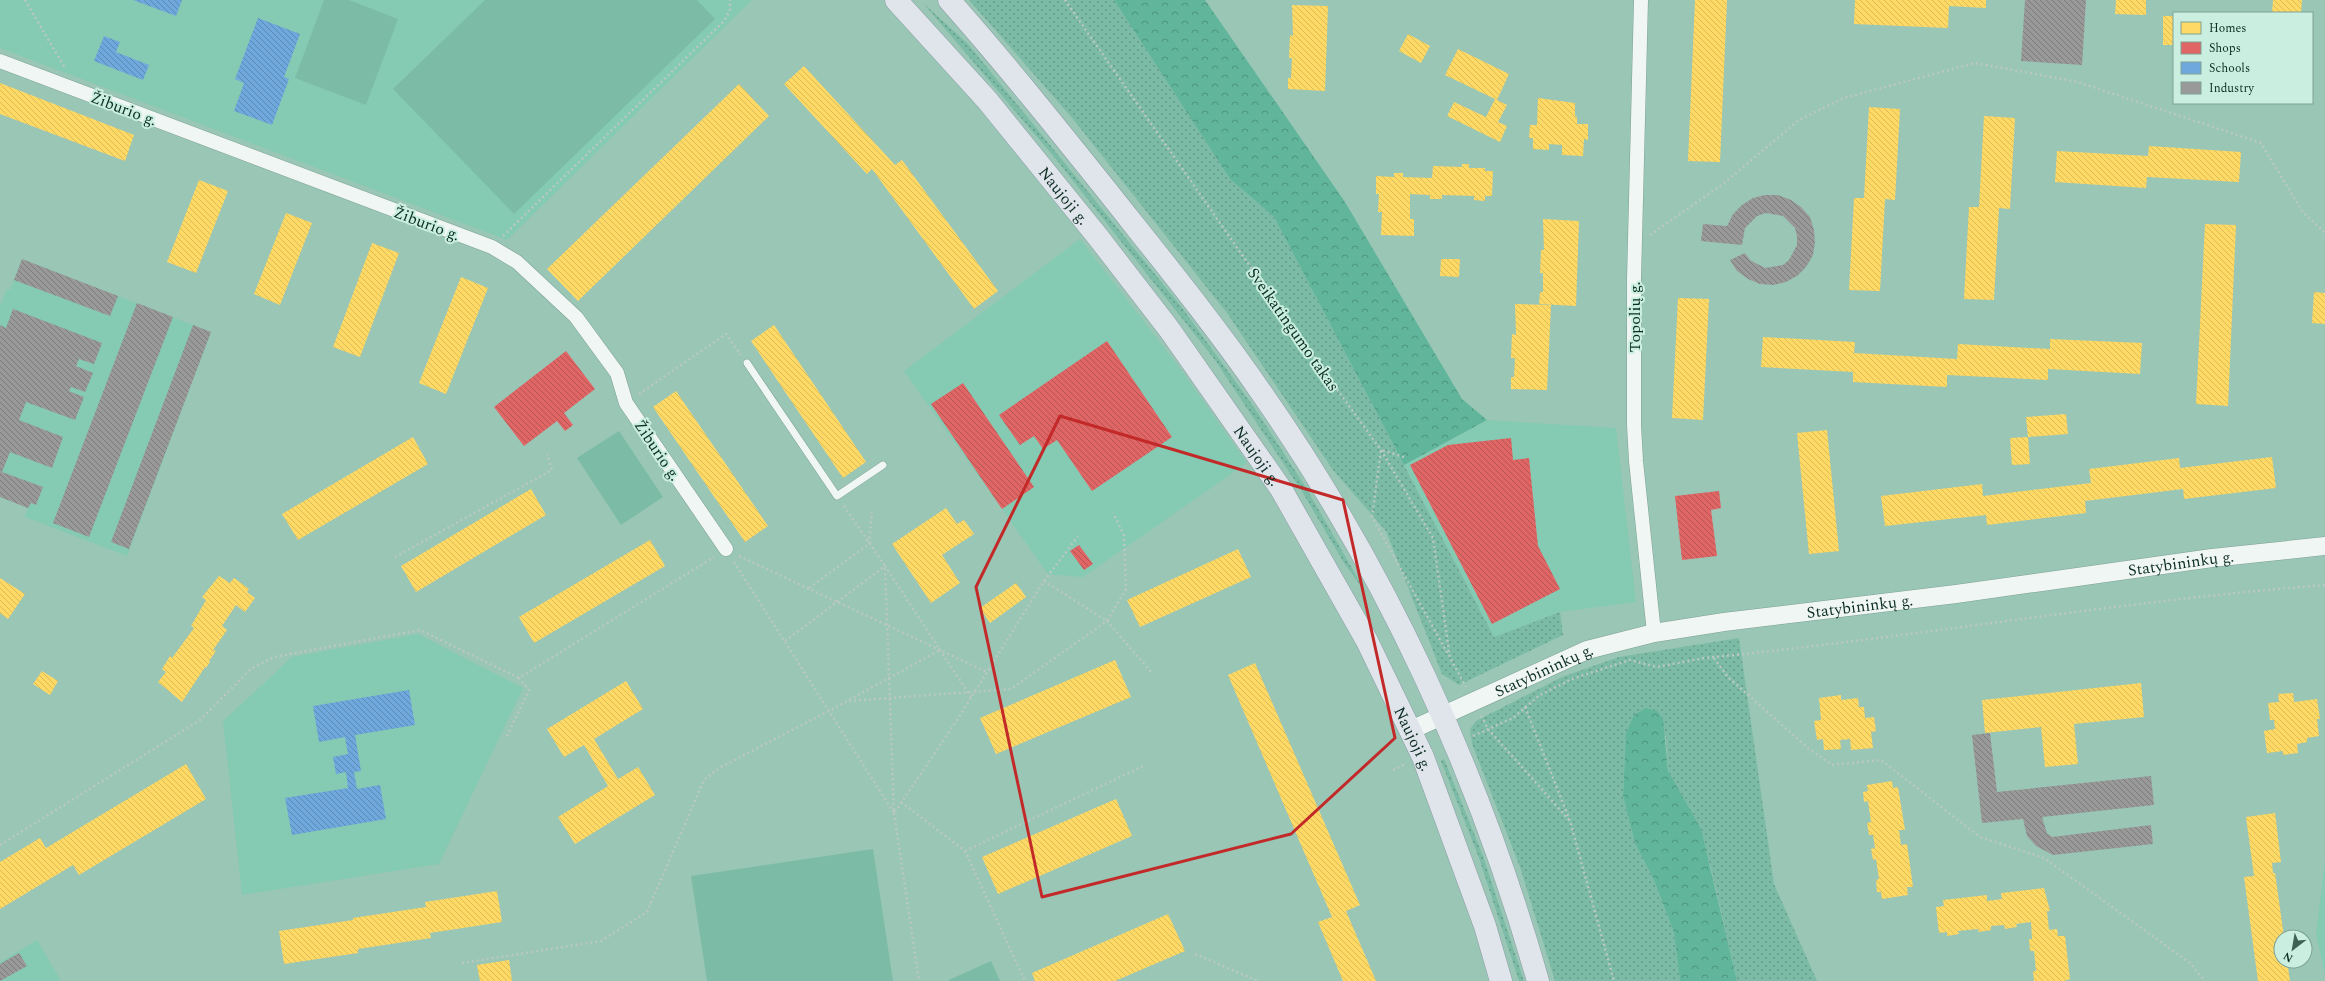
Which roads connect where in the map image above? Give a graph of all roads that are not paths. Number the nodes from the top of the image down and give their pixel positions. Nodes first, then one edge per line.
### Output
1 (896, 0) edge
2 (949, 0) edge
3 (1641, 0) edge
4 (0, 61) edge
5 (747, 363) road end
6 (883, 464) dead end
7 (2325, 546) edge
8 (726, 549) road end
9 (1654, 633) junction
10 (1444, 715) junction
11 (1411, 730) junction
12 (1501, 981) edge
13 (1538, 981) edge

1 - 11 main road, Naujoji g.
2 - 10 main road
3 - 9 street, Topolių g.
4 - 8 street, Žiburio g.
5 - 6 lane
7 - 9 street, Statybininkų g.
9 - 10 street, Statybininkų g.
10 - 11 street, Statybininkų g.
10 - 13 main road
11 - 12 main road, Naujoji g.

